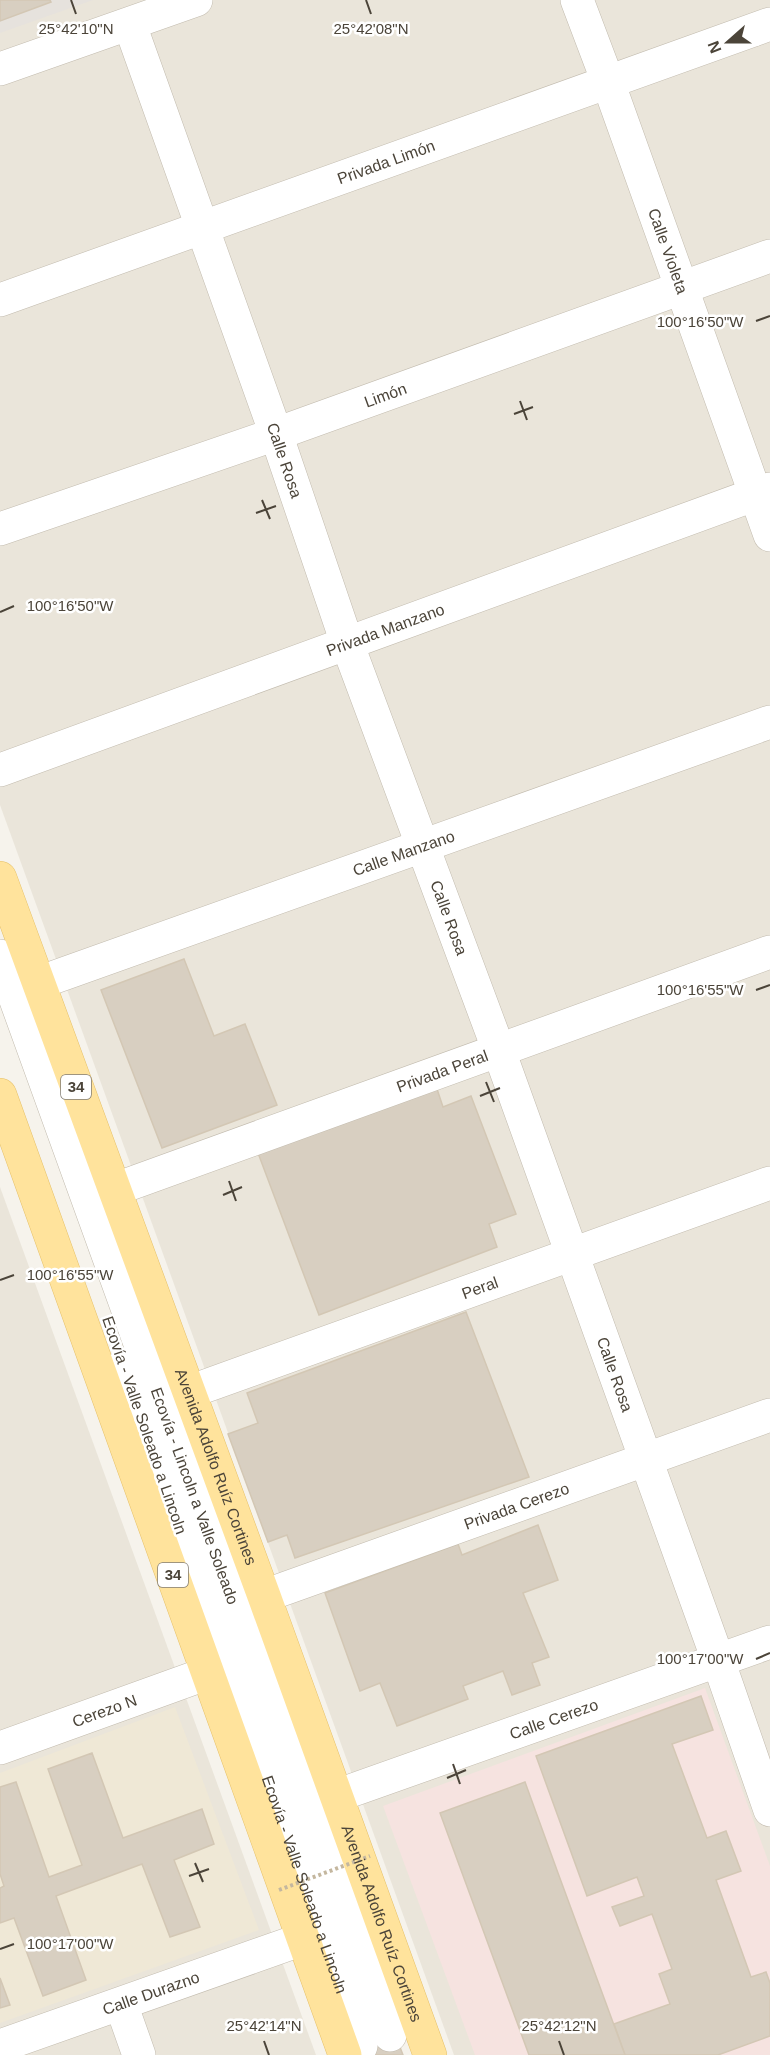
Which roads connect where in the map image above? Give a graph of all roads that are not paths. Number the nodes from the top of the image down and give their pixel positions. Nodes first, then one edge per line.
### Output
1 (196, 0) edge
2 (576, 0) edge
3 (770, 24) edge
4 (130, 25) junction
5 (0, 69) edge
6 (608, 82) junction
7 (202, 228) junction
8 (770, 256) edge
9 (681, 288) junction
10 (0, 300) edge
11 (276, 434) junction
12 (763, 492) edge
13 (0, 530) edge
14 (770, 535) edge
15 (347, 643) junction
16 (770, 722) edge
17 (0, 770) edge
18 (422, 846) junction
19 (0, 878) edge
20 (770, 952) edge
21 (0, 956) edge
22 (38, 983) junction
23 (0, 1009) edge
24 (498, 1051) junction
25 (0, 1095) edge
26 (770, 1183) edge
27 (113, 1190) junction
28 (572, 1255) junction
29 (189, 1392) junction
30 (770, 1415) edge
31 (644, 1459) junction
32 (264, 1596) junction
33 (770, 1641) edge
34 (718, 1660) junction
35 (208, 1673) junction
36 (2, 1742) edge
37 (336, 1796) junction
38 (770, 1810) edge
39 (303, 1939) junction
40 (121, 2004) junction
41 (366, 2045) edge
42 (0, 2046) edge
43 (139, 2055) edge
44 (430, 2055) edge

1 - 4 street
2 - 6 street, Calle Violeta
3 - 6 street, Privada Limón
4 - 5 street
4 - 7 street, Calle Rosa
6 - 7 street, Privada Limón
6 - 9 street, Calle Violeta
7 - 10 street, Privada Limón
7 - 11 street, Calle Rosa
8 - 9 street, Limón
9 - 11 street, Limón
9 - 12 street, Calle Violeta
11 - 13 street, Limón
11 - 15 street, Calle Rosa
12 - 14 street, Calle Violeta
12 - 15 street, Privada Manzano
15 - 17 street, Privada Manzano
15 - 18 street, Calle Rosa
16 - 18 street, Calle Manzano
18 - 22 street, Calle Manzano
18 - 24 street, Calle Rosa
19 - 22 main road, Avenida Adolfo Ruíz Cortines / 34
20 - 24 street, Privada Peral
21 - 41 street, Ecovía - Lincoln a Valle Soleado
22 - 27 main road, Avenida Adolfo Ruíz Cortines / 34
23 - 41 street, Ecovía - Valle Soleado a Lincoln
24 - 27 street, Privada Peral
24 - 28 street, Calle Rosa
25 - 35 main road, 34
26 - 28 street, Peral
27 - 29 main road, Avenida Adolfo Ruíz Cortines / 34
28 - 29 street, Peral
28 - 31 street, Calle Rosa
29 - 32 main road, Avenida Adolfo Ruíz Cortines / 34
30 - 31 street, Privada Cerezo
31 - 32 street, Privada Cerezo
31 - 34 street, Calle Rosa
32 - 37 main road, Avenida Adolfo Ruíz Cortines / 34
33 - 34 street, Calle Cerezo
34 - 37 street, Calle Cerezo
34 - 38 street, Calle Rosa
35 - 36 street, Cerezo N
35 - 39 main road, 34
37 - 44 main road, Avenida Adolfo Ruíz Cortines / 34
39 - 40 street, Calle Durazno
39 - 41 main road, 34
40 - 42 street, Calle Durazno
40 - 43 street

